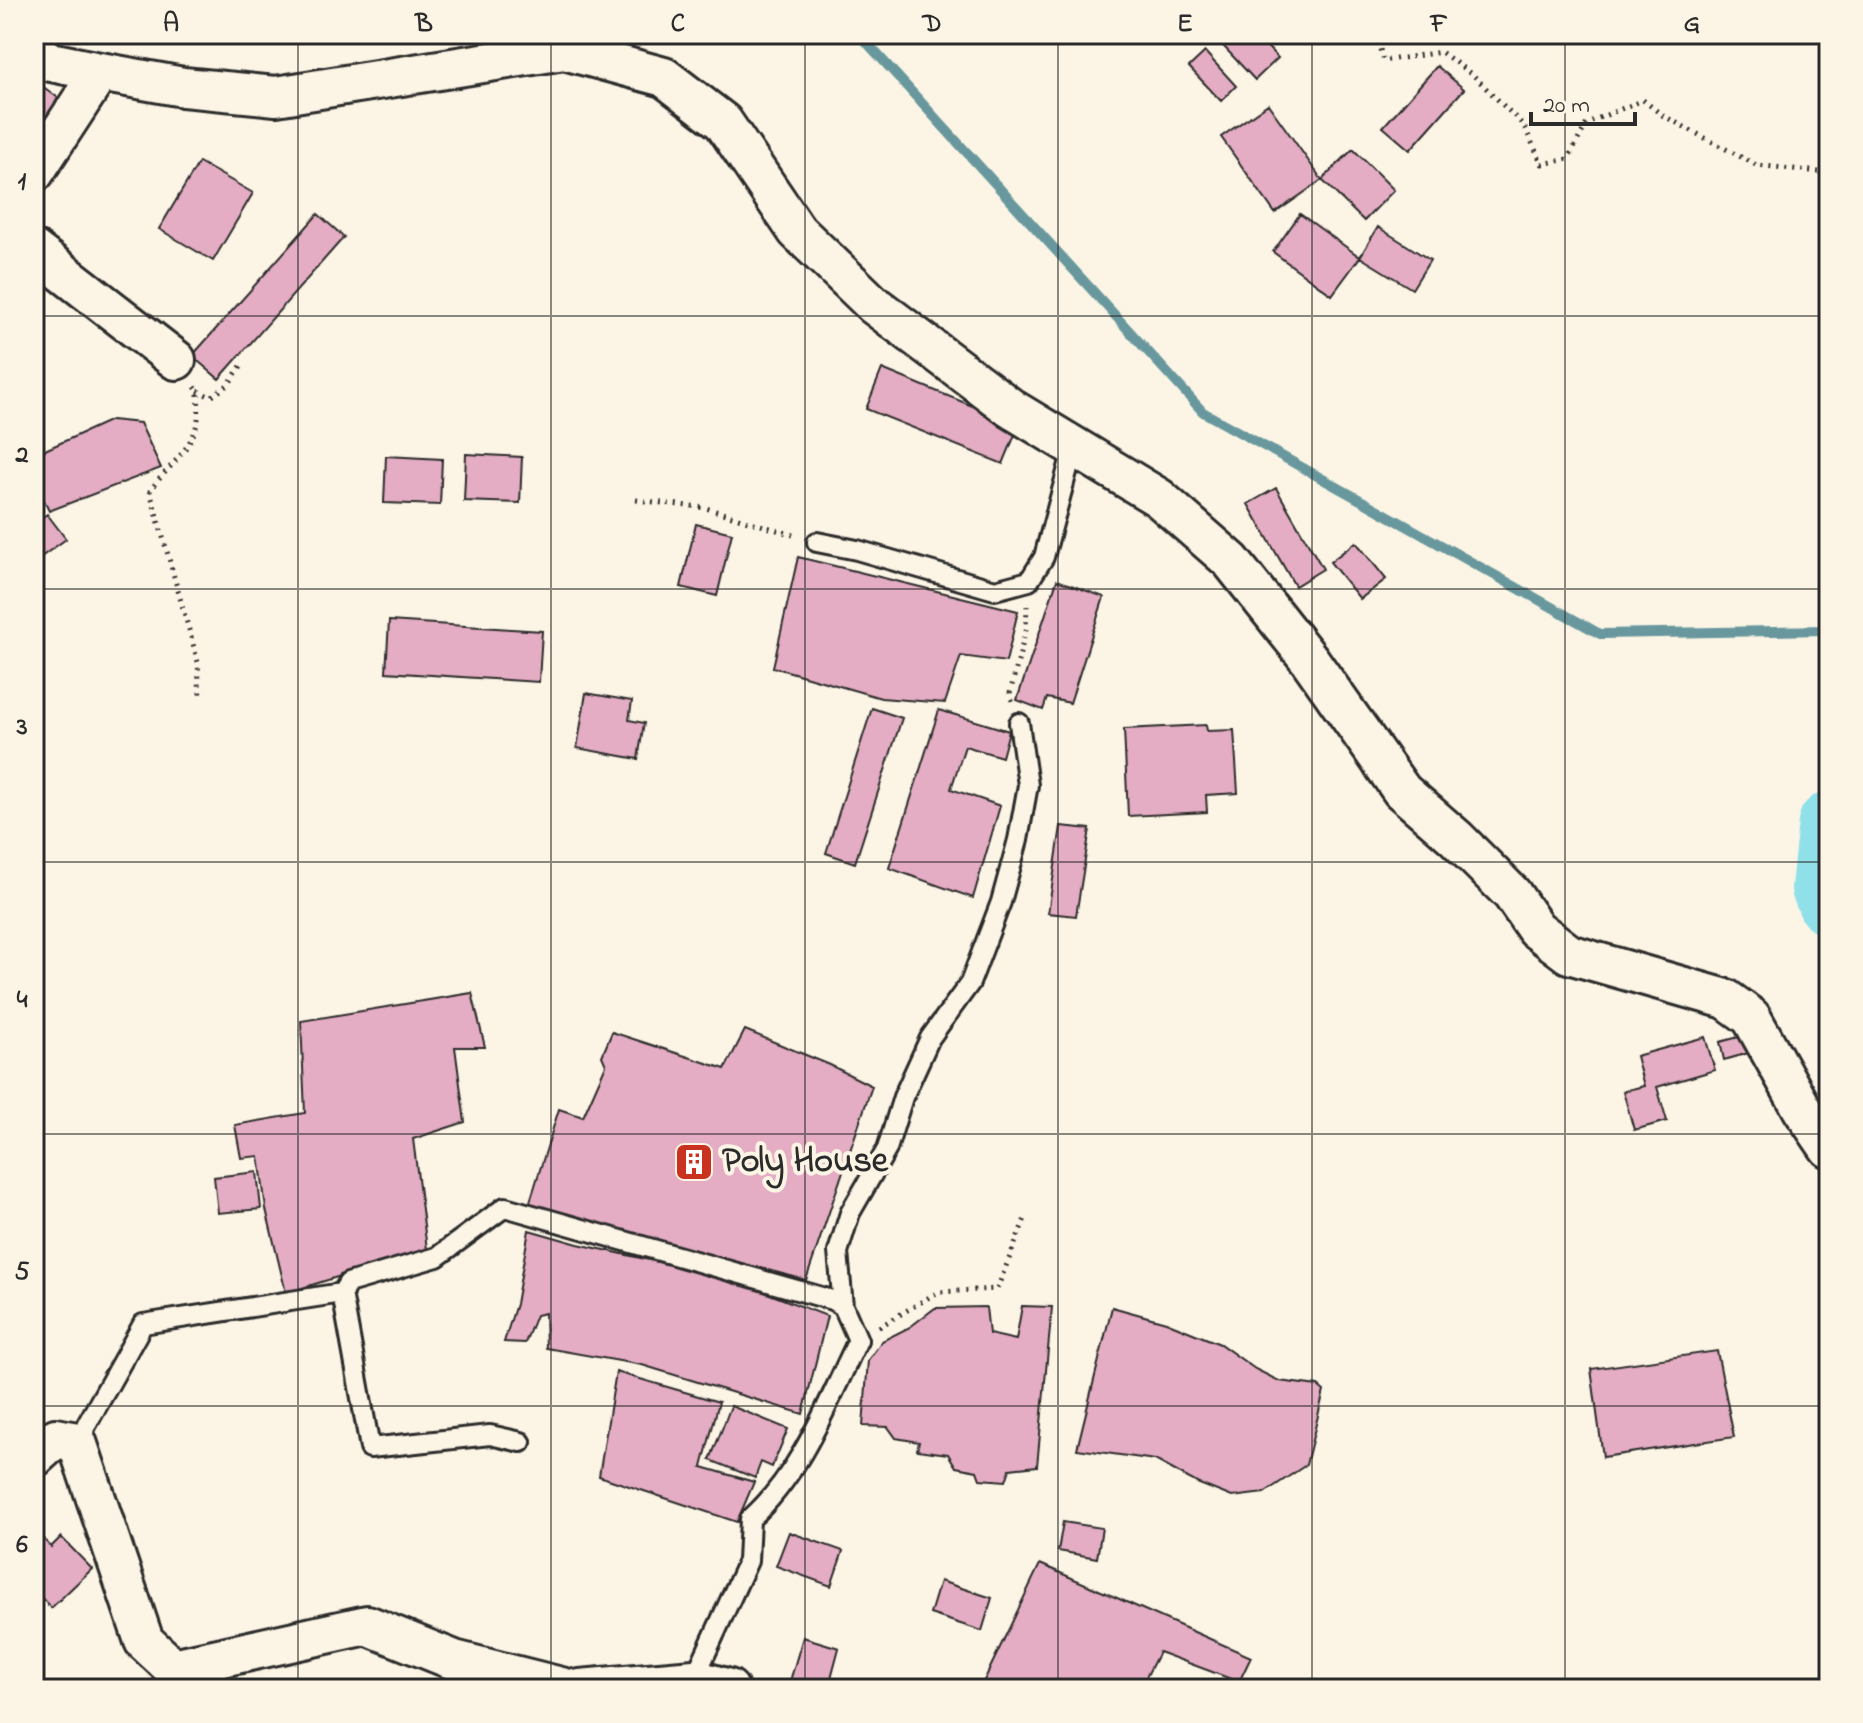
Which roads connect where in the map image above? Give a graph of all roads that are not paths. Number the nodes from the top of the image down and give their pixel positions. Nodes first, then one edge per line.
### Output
1 (34, 50) edge
2 (100, 72) junction
3 (34, 173) edge
4 (34, 250) edge
5 (176, 360) road end
6 (1074, 446) junction
7 (817, 542) road end
8 (1019, 723) road end
9 (1829, 1148) edge
10 (342, 1293) junction
11 (843, 1306) junction
12 (77, 1442) junction
13 (521, 1442) dead end
14 (34, 1458) edge
15 (169, 1678) edge
16 (712, 1684) edge
17 (569, 1689) edge
18 (580, 1689) edge

1 - 2 street
2 - 3 street
2 - 6 street
4 - 5 street
6 - 7 lane
6 - 9 street
8 - 11 lane
10 - 11 lane
10 - 12 lane
10 - 13 lane
11 - 16 lane
12 - 14 street
12 - 15 street
15 - 17 street
16 - 18 street

